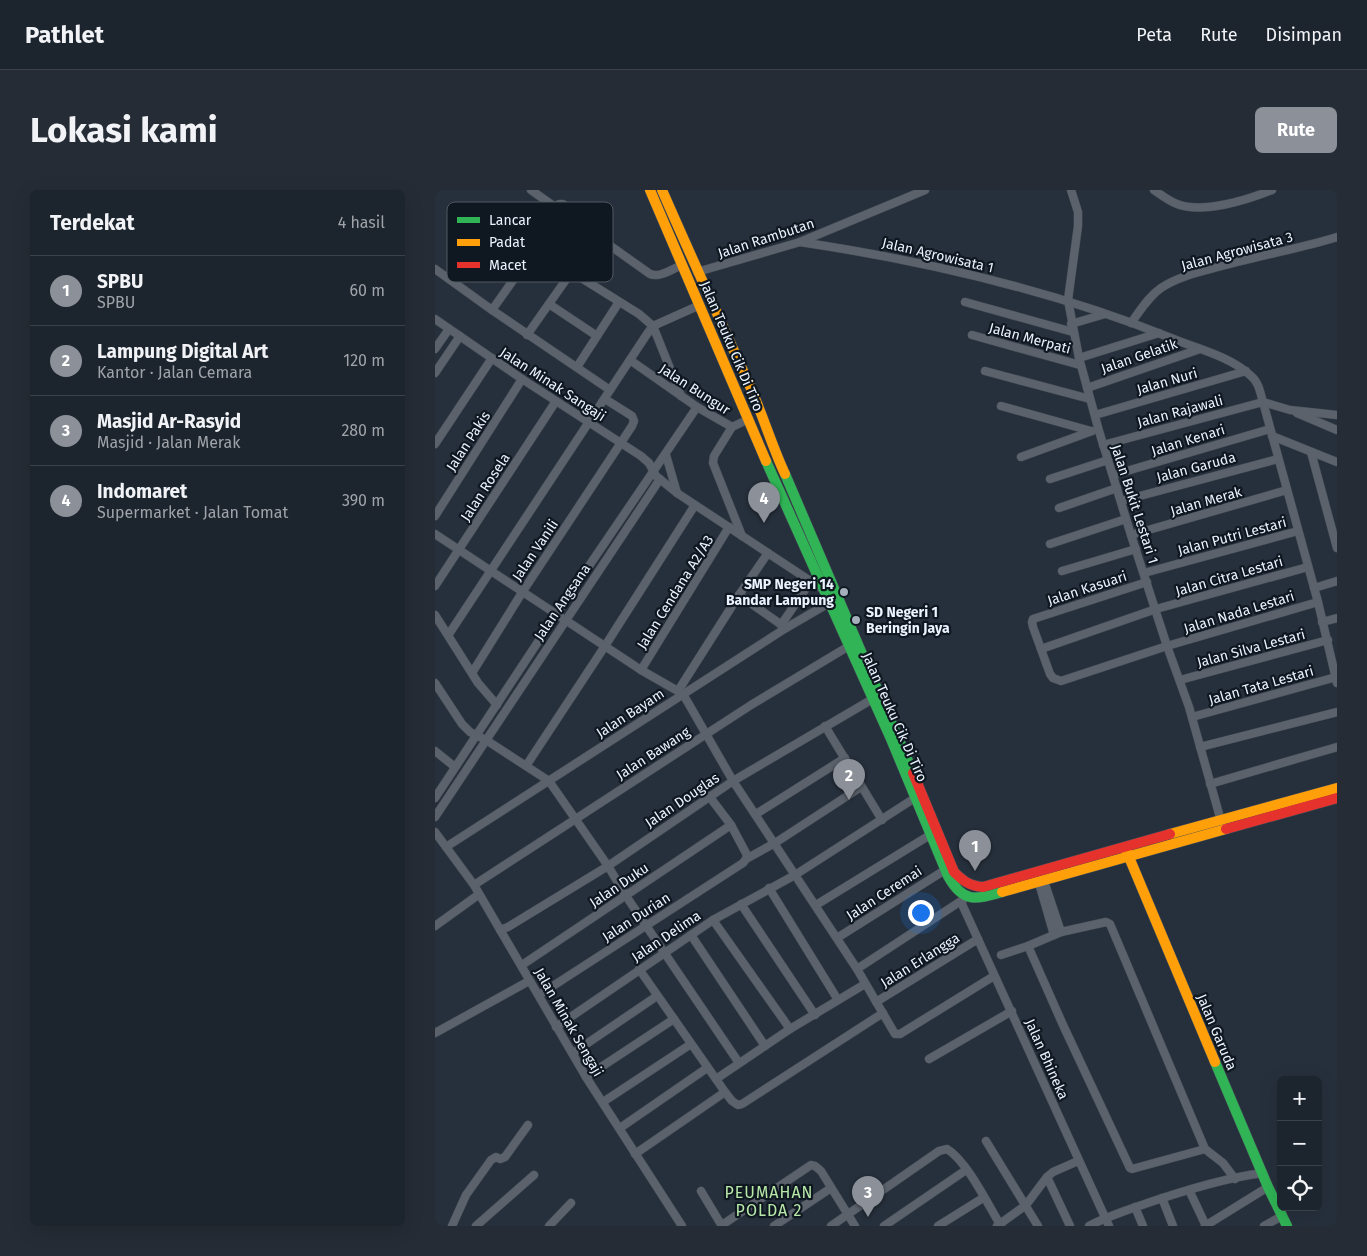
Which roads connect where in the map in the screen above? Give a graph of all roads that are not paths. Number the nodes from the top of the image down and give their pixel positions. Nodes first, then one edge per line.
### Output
1 (531, 190) edge
2 (650, 190) edge
3 (925, 190) edge
4 (1071, 190) edge
5 (1154, 190) edge
6 (1272, 190) edge
7 (664, 193) edge
8 (548, 202) edge
9 (655, 202) junction
10 (677, 223) junction
11 (666, 228) junction
12 (1337, 237) edge
13 (800, 242) junction
14 (613, 248) edge
15 (682, 265) junction
16 (435, 269) edge
17 (697, 272) junction
18 (447, 278) edge
19 (453, 282) edge
20 (512, 282) edge
21 (564, 282) edge
22 (587, 282) edge
23 (1068, 300) junction
24 (619, 302) junction
25 (965, 302) dead end
26 (549, 304) junction
27 (698, 306) junction
28 (492, 310) junction
29 (1105, 314) junction
30 (435, 319) edge
31 (1131, 323) junction
32 (653, 326) junction
33 (1072, 328) junction
34 (449, 329) junction
35 (1159, 333) junction
36 (527, 334) junction
37 (972, 335) dead end
38 (460, 336) junction
39 (597, 336) junction
40 (435, 349) edge
41 (1200, 349) junction
42 (492, 358) junction
43 (630, 360) junction
44 (1080, 361) junction
45 (577, 367) junction
46 (985, 371) dead end
47 (1246, 371) junction
48 (435, 373) edge
49 (522, 379) junction
50 (1087, 388) junction
51 (610, 390) junction
52 (681, 396) junction
53 (605, 399) junction
54 (1090, 399) junction
55 (556, 401) junction
56 (1263, 402) junction
57 (1001, 406) dead end
58 (697, 407) junction
59 (1290, 410) junction
60 (1095, 415) junction
61 (1337, 415) edge
62 (747, 420) junction
63 (589, 423) junction
64 (732, 428) junction
65 (1337, 430) edge
66 (1095, 431) junction
67 (1271, 433) junction
68 (435, 444) edge
69 (622, 444) junction
70 (1103, 444) junction
71 (773, 446) junction
72 (1311, 452) junction
73 (764, 454) junction
74 (666, 455) junction
75 (1021, 457) dead end
76 (1108, 460) junction
77 (1278, 460) junction
78 (1337, 462) edge
79 (653, 472) junction
80 (1113, 475) junction
81 (660, 479) junction
82 (1050, 479) dead end
83 (1117, 488) junction
84 (1287, 490) junction
85 (677, 493) junction
86 (1121, 501) junction
87 (695, 505) junction
88 (1059, 508) dead end
89 (435, 516) edge
90 (1127, 519) junction
91 (729, 527) junction
92 (1298, 531) junction
93 (435, 534) edge
94 (1131, 535) junction
95 (742, 536) junction
96 (1050, 544) dead end
97 (1337, 548) edge
98 (1136, 549) junction
99 (459, 550) junction
100 (768, 553) junction
101 (1308, 567) junction
102 (821, 569) junction
103 (490, 571) junction
104 (1062, 571) dead end
105 (1144, 573) junction
106 (811, 581) junction
107 (1337, 581) edge
108 (1147, 582) junction
109 (435, 586) edge
110 (1314, 588) junction
111 (824, 590) junction
112 (523, 591) junction
113 (739, 595) junction
114 (1318, 602) junction
115 (829, 603) junction
116 (1156, 609) junction
117 (557, 613) junction
118 (435, 615) edge
119 (1337, 618) edge
120 (566, 619) junction
121 (1323, 622) junction
122 (784, 627) junction
123 (449, 634) junction
124 (1328, 640) junction
125 (605, 646) junction
126 (849, 646) junction
127 (1167, 646) junction
128 (1041, 649) junction
129 (1334, 659) edge
130 (641, 670) junction
131 (472, 673) junction
132 (1180, 680) junction
133 (1336, 680) edge
134 (435, 683) edge
135 (681, 693) junction
136 (876, 697) junction
137 (497, 705) junction
138 (1337, 712) edge
139 (1192, 717) junction
140 (825, 726) junction
141 (476, 735) junction
142 (705, 735) junction
143 (486, 740) junction
144 (1200, 747) junction
145 (1337, 748) edge
146 (435, 751) edge
147 (845, 758) junction
148 (526, 766) junction
149 (455, 767) junction
150 (549, 781) junction
151 (733, 781) junction
152 (1210, 784) junction
153 (861, 787) junction
154 (1337, 788) edge
155 (709, 796) junction
156 (919, 796) junction
157 (435, 798) edge
158 (1337, 798) edge
159 (756, 814) junction
160 (435, 817) edge
161 (575, 819) junction
162 (882, 820) junction
163 (1221, 821) junction
164 (731, 825) junction
165 (435, 832) edge
166 (930, 835) junction
167 (775, 844) junction
168 (446, 847) junction
169 (1127, 851) junction
170 (746, 859) junction
171 (608, 866) junction
172 (945, 870) junction
173 (795, 875) junction
174 (1041, 882) junction
175 (474, 885) junction
176 (769, 888) junction
177 (478, 895) junction
178 (626, 896) junction
179 (964, 899) junction
180 (741, 904) junction
181 (816, 905) junction
182 (713, 920) junction
183 (435, 926) edge
184 (647, 926) junction
185 (501, 930) junction
186 (1058, 933) junction
187 (691, 935) junction
188 (837, 938) junction
189 (978, 939) junction
190 (1028, 946) junction
191 (664, 952) junction
192 (1001, 955) dead end
193 (522, 965) junction
194 (639, 969) junction
195 (857, 970) junction
196 (995, 976) junction
197 (529, 981) junction
198 (865, 984) junction
199 (539, 995) junction
200 (657, 996) junction
201 (838, 1000) junction
202 (876, 1002) junction
203 (1012, 1011) junction
204 (883, 1013) junction
205 (815, 1014) junction
206 (673, 1019) junction
207 (557, 1027) junction
208 (790, 1029) junction
209 (436, 1030) edge
210 (691, 1044) junction
211 (765, 1046) junction
212 (573, 1053) junction
213 (929, 1059) dead end
214 (739, 1063) junction
215 (707, 1068) junction
216 (586, 1077) junction
217 (716, 1079) junction
218 (725, 1092) junction
219 (603, 1102) junction
220 (528, 1125) dead end
221 (619, 1128) junction
222 (986, 1141) dead end
223 (1205, 1149) junction
224 (635, 1154) junction
225 (1079, 1161) junction
226 (966, 1170) junction
227 (1263, 1173) junction
228 (534, 1174) dead end
229 (1047, 1177) junction
230 (1235, 1179) junction
231 (1268, 1187) junction
232 (831, 1188) junction
233 (1189, 1190) junction
234 (701, 1191) dead end
235 (983, 1198) junction
236 (1161, 1198) junction
237 (571, 1203) dead end
238 (1026, 1205) junction
239 (1135, 1207) junction
240 (848, 1215) junction
241 (1282, 1216) junction
242 (1105, 1217) junction
243 (999, 1225) edge
244 (452, 1226) edge
245 (476, 1226) edge
246 (549, 1226) edge
247 (682, 1226) edge
248 (722, 1226) edge
249 (774, 1226) edge
250 (831, 1226) edge
251 (855, 1226) edge
252 (883, 1226) edge
253 (938, 1226) edge
254 (1038, 1226) edge
255 (1070, 1226) edge
256 (1089, 1226) edge
257 (1109, 1226) edge
258 (1143, 1226) edge
259 (1173, 1226) edge
260 (1206, 1226) edge
261 (1264, 1226) edge
262 (1287, 1226) edge

1 - 8 street
2 - 9 street, Jalan Teuku Cik Di Tiro
3 - 13 street, Jalan Rambutan
4 - 23 street, Jalan Bukit Lestari 1
5 - 6 street
7 - 9 street
7 - 10 street, Jalan Teuku Cik Di Tiro
9 - 11 street, Jalan Teuku Cik Di Tiro
10 - 11 street
10 - 17 street, Jalan Teuku Cik Di Tiro
11 - 15 street, Jalan Teuku Cik Di Tiro
12 - 31 street, Jalan Agrowisata 3
13 - 17 street, Jalan Rambutan
13 - 23 street, Jalan Agrowisata 1
14 - 15 street
15 - 27 street, Jalan Teuku Cik Di Tiro
16 - 18 street
17 - 71 street, Jalan Teuku Cik Di Tiro
19 - 28 street
20 - 28 street
21 - 26 street
22 - 24 street
23 - 29 street, Jalan Agrowisata 1
23 - 33 street, Jalan Bukit Lestari 1
24 - 32 street
24 - 39 street
25 - 33 street
26 - 36 street
26 - 39 street
27 - 32 street
27 - 62 street, Jalan Teuku Cik Di Tiro
28 - 36 street
29 - 31 street, Jalan Agrowisata 1
29 - 33 street
30 - 34 street, Jalan Minak Sangaji
31 - 35 street, Jalan Agrowisata 1
32 - 43 street
32 - 52 street
33 - 44 street, Jalan Bukit Lestari 1
34 - 38 street, Jalan Minak Sangaji
34 - 40 street
35 - 41 street, Jalan Agrowisata 1
35 - 44 street
36 - 45 street
37 - 44 street, Jalan Merpati
38 - 42 street, Jalan Minak Sangaji
38 - 48 street
39 - 45 street
41 - 47 street, Jalan Agrowisata 1
41 - 50 street, Jalan Gelatik
42 - 49 street, Jalan Minak Sangaji
42 - 68 street
43 - 51 street
43 - 52 street, Jalan Bungur
44 - 50 street, Jalan Bukit Lestari 1
45 - 51 street
46 - 54 street
47 - 56 street
47 - 60 street, Jalan Nuri
49 - 55 street, Jalan Minak Sangaji
49 - 89 street, Jalan Pakis
50 - 54 street, Jalan Bukit Lestari 1
51 - 53 street
52 - 58 street, Jalan Bungur
53 - 63 street
53 - 69 street, Jalan Vanili
54 - 60 street, Jalan Bukit Lestari 1
55 - 63 street, Jalan Minak Sangaji
55 - 99 street, Jalan Rosela
56 - 59 street
56 - 67 street
56 - 70 street, Jalan Rajawali
57 - 66 street
58 - 64 street, Jalan Bungur
58 - 74 street
59 - 61 street
59 - 65 street
60 - 66 street, Jalan Bukit Lestari 1
62 - 64 street, Jalan Bungur
62 - 73 street, Jalan Teuku Cik Di Tiro
63 - 69 street, Jalan Minak Sangaji
63 - 103 street
64 - 95 street
66 - 70 street, Jalan Bukit Lestari 1
66 - 75 street
67 - 72 street
67 - 77 street
67 - 80 street, Jalan Kenari
69 - 79 street, Jalan Minak Sangaji
69 - 112 street, Jalan Vanili
70 - 76 street, Jalan Bukit Lestari 1
71 - 73 street
71 - 102 street, Jalan Teuku Cik Di Tiro
72 - 78 street
72 - 97 street
73 - 102 street, Jalan Teuku Cik Di Tiro
74 - 79 street
74 - 85 street
76 - 80 street, Jalan Bukit Lestari 1
76 - 82 street
77 - 84 street
77 - 86 street, Jalan Garuda
79 - 81 street, Jalan Minak Sangaji
79 - 117 street
80 - 83 street, Jalan Bukit Lestari 1
81 - 85 street, Jalan Minak Sangaji
81 - 120 street, Jalan Angsana
83 - 86 street, Jalan Bukit Lestari 1
83 - 88 street
84 - 92 street
84 - 94 street, Jalan Merak
85 - 87 street, Jalan Minak Sangaji
86 - 90 street, Jalan Bukit Lestari 1
87 - 91 street, Jalan Minak Sangaji
87 - 125 street
90 - 94 street, Jalan Bukit Lestari 1
90 - 96 street
91 - 95 street, Jalan Minak Sangaji
91 - 130 street, Jalan Cendana A2/A3
92 - 101 street
92 - 105 street, Jalan Putri Lestari
93 - 99 street, Jalan Angsana
94 - 98 street, Jalan Bukit Lestari 1
95 - 100 street, Jalan Minak Sangaji
98 - 104 street
98 - 105 street, Jalan Bukit Lestari 1
99 - 103 street, Jalan Angsana
99 - 109 street, Jalan Rosela
100 - 106 street, Jalan Minak Sangaji
100 - 113 street
101 - 110 street
101 - 116 street, Jalan Citra Lestari
102 - 111 street, Jalan Teuku Cik Di Tiro
102 - 136 street, Jalan Teuku Cik Di Tiro
103 - 112 street, Jalan Angsana
103 - 123 street
105 - 108 street, Jalan Bukit Lestari 1
106 - 111 street, Jalan Minak Sangaji
106 - 122 street
107 - 110 street
108 - 116 street, Jalan Bukit Lestari 1
108 - 128 street, Jalan Kasuari
110 - 114 street
111 - 115 street, Jalan Teuku Cik Di Tiro
112 - 117 street, Jalan Angsana
112 - 131 street, Jalan Vanili
113 - 122 street
113 - 135 street
114 - 121 street
114 - 127 street, Jalan Nada Lestari
115 - 122 street, Jalan Bayam
115 - 126 street, Jalan Teuku Cik Di Tiro
116 - 127 street, Jalan Bukit Lestari 1
116 - 128 street, Jalan Citra Lestari
117 - 120 street, Jalan Angsana
117 - 137 street
118 - 123 street
119 - 121 street
120 - 125 street, Jalan Angsana
120 - 143 street, Jalan Angsana
121 - 124 street
122 - 135 street, Jalan Bayam
123 - 131 street
124 - 129 street
124 - 132 street, Jalan Silva Lestari
125 - 130 street, Jalan Angsana
125 - 148 street
126 - 136 street, Jalan Teuku Cik Di Tiro
126 - 142 street, Jalan Bawang
127 - 128 street, Jalan Nada Lestari
127 - 132 street, Jalan Bukit Lestari 1
129 - 133 street
130 - 135 street, Jalan Angsana
131 - 137 street
132 - 139 street, Jalan Bukit Lestari 1
133 - 139 street, Jalan Tata Lestari
134 - 141 street
135 - 142 street
135 - 150 street, Jalan Bayam
136 - 140 street, Jalan Douglas
136 - 156 street, Jalan Teuku Cik Di Tiro
137 - 141 street
138 - 144 street
139 - 144 street, Jalan Bukit Lestari 1
140 - 147 street
140 - 151 street, Jalan Douglas
141 - 143 street
141 - 149 street
142 - 151 street
142 - 161 street, Jalan Bawang
143 - 148 street
143 - 160 street, Jalan Angsana
144 - 152 street, Jalan Bukit Lestari 1
145 - 152 street
146 - 149 street
147 - 153 street
147 - 159 street
148 - 150 street
149 - 157 street
150 - 161 street
150 - 168 street, Jalan Bayam
151 - 155 street, Jalan Douglas
151 - 159 street
152 - 163 street, Jalan Bukit Lestari 1
153 - 162 street
153 - 167 street, Jalan Durian
154 - 163 street, Jalan Teuku Cik Di Tiro
155 - 164 street
155 - 171 street, Jalan Douglas
156 - 162 street, Jalan Delima
156 - 166 street, Jalan Teuku Cik Di Tiro
156 - 169 street, Jalan Teuku Cik Di Tiro
158 - 169 street, Jalan Teuku Cik Di Tiro
159 - 167 street
161 - 171 street
161 - 175 street, Jalan Bawang
162 - 173 street, Jalan Delima
163 - 169 street, Jalan Teuku Cik Di Tiro
164 - 170 street
164 - 178 street, Jalan Duku
165 - 168 street, Jalan Minak Sengaji
166 - 172 street, Jalan Teuku Cik Di Tiro
166 - 181 street
167 - 170 street, Jalan Durian
167 - 173 street
168 - 175 street, Jalan Minak Sengaji
169 - 174 street, Jalan Teuku Cik Di Tiro
169 - 227 street, Jalan Garuda
170 - 184 street, Jalan Durian
171 - 178 street
171 - 185 street, Jalan Douglas
172 - 179 street, Jalan Teuku Cik Di Tiro
172 - 188 street, Jalan Ceremai
173 - 176 street, Jalan Delima
173 - 181 street
174 - 179 street, Jalan Teuku Cik Di Tiro
174 - 186 street
175 - 177 street, Jalan Minak Sengaji
176 - 180 street, Jalan Delima
176 - 201 street
177 - 183 street
177 - 185 street, Jalan Minak Sengaji
178 - 184 street
178 - 193 street, Jalan Duku
179 - 189 street, Jalan Bhineka
179 - 195 street
180 - 182 street, Jalan Delima
180 - 205 street
181 - 188 street
182 - 187 street, Jalan Delima
182 - 208 street
184 - 191 street
184 - 199 street, Jalan Durian
185 - 193 street, Jalan Minak Sengaji
186 - 190 street
186 - 223 street
187 - 191 street, Jalan Delima
187 - 211 street
188 - 195 street
189 - 196 street, Jalan Bhineka
189 - 202 street, Jalan Erlangga
190 - 192 street
190 - 223 street
191 - 194 street, Jalan Delima
191 - 214 street
193 - 197 street, Jalan Minak Sengaji
194 - 200 street
194 - 207 street, Jalan Delima
195 - 198 street
196 - 203 street, Jalan Bhineka
196 - 204 street
197 - 199 street, Jalan Minak Sengaji
197 - 209 street
198 - 201 street
198 - 202 street
199 - 207 street, Jalan Minak Sengaji
200 - 206 street
200 - 212 street
201 - 205 street
202 - 204 street
203 - 213 street
203 - 225 street, Jalan Bhineka
204 - 218 street
205 - 208 street
206 - 210 street
206 - 216 street
207 - 212 street, Jalan Minak Sengaji
208 - 211 street
210 - 215 street
210 - 219 street
211 - 214 street
212 - 216 street, Jalan Minak Sengaji
214 - 217 street
215 - 217 street
215 - 221 street
216 - 219 street, Jalan Minak Sengaji
217 - 218 street
218 - 224 street
219 - 221 street, Jalan Minak Sengaji
220 - 244 street
221 - 224 street, Jalan Minak Sengaji
222 - 238 street
223 - 230 street
224 - 247 street, Jalan Minak Sengaji
225 - 229 street
225 - 242 street, Jalan Bhineka
226 - 235 street
226 - 240 street
226 - 252 street
227 - 230 street
227 - 231 street, Jalan Garuda
228 - 245 street
229 - 238 street
229 - 255 street
230 - 233 street
231 - 241 street, Jalan Garuda
231 - 260 street
232 - 240 street
232 - 248 street
232 - 249 street
233 - 236 street
233 - 260 street
234 - 248 street
235 - 243 street
235 - 253 street
236 - 239 street
236 - 259 street
237 - 246 street
238 - 243 street
238 - 254 street
239 - 242 street
239 - 258 street
240 - 250 street
240 - 251 street
241 - 261 street
241 - 262 street, Jalan Garuda
242 - 256 street
242 - 257 street, Jalan Bhineka

